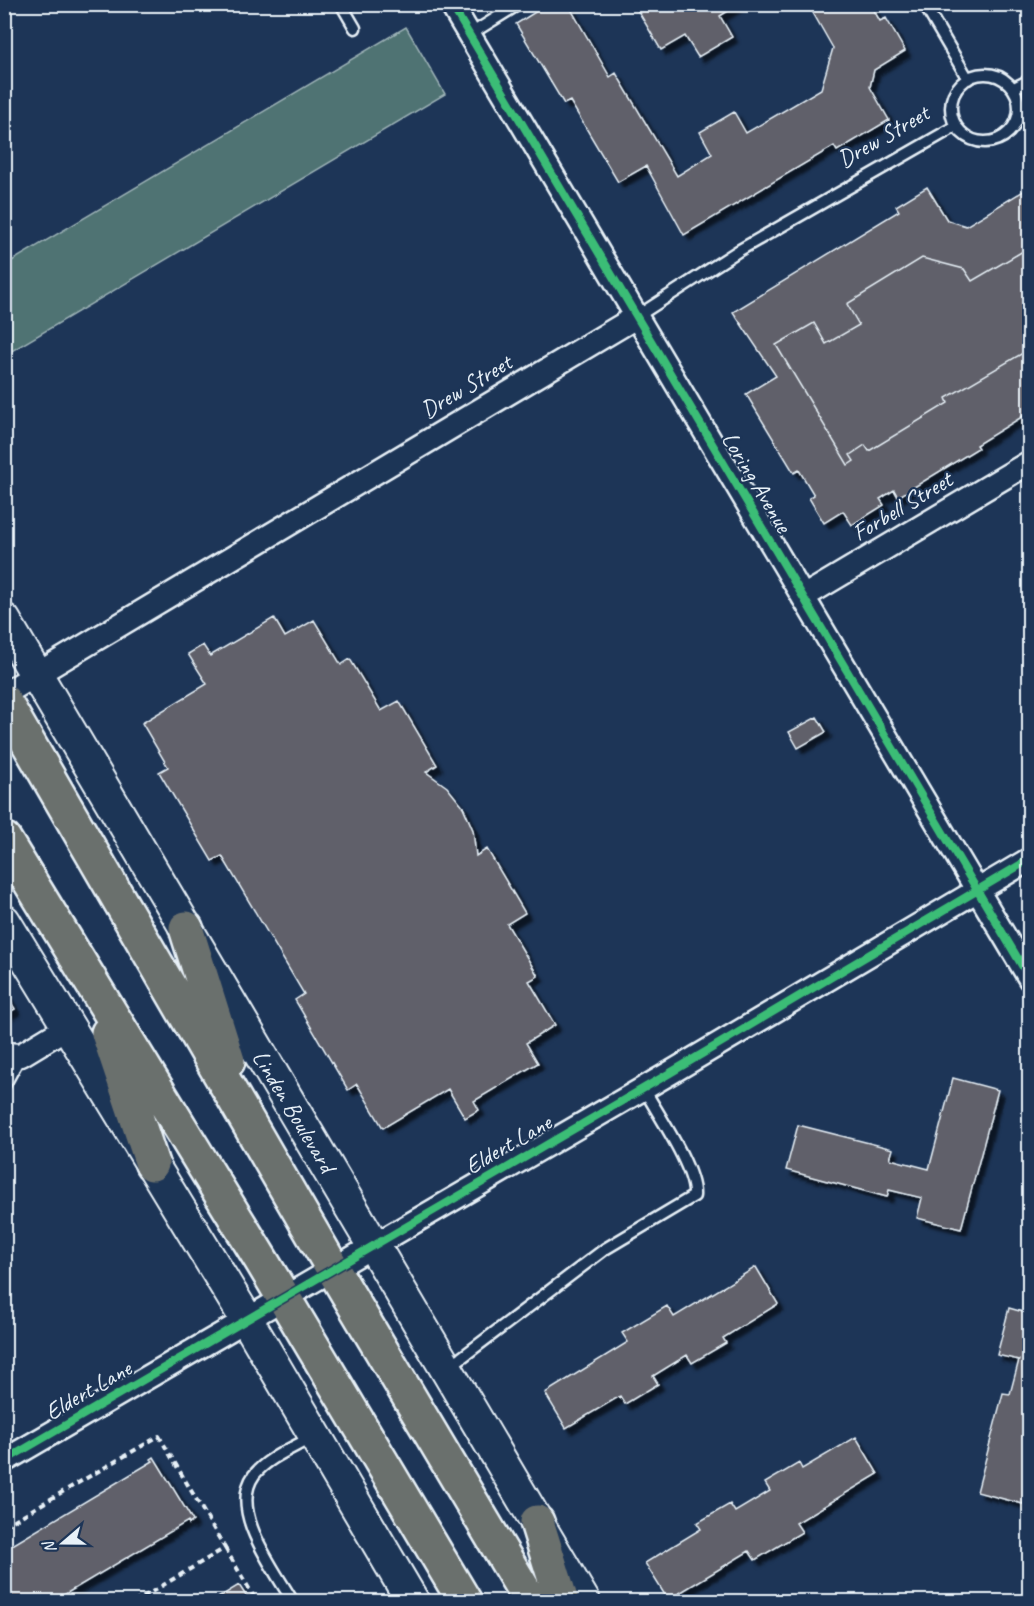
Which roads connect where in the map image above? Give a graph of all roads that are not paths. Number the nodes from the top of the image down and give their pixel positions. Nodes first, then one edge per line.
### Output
1 (341, 4) edge
2 (451, 4) edge
3 (519, 4) edge
4 (924, 4) edge
5 (355, 28) dead end
6 (469, 34) junction
7 (968, 79) junction
8 (1029, 80) edge
9 (1014, 88) junction
10 (956, 126) junction
11 (636, 317) junction
12 (1029, 462) edge
13 (803, 597) junction
14 (4, 620) edge
15 (36, 674) junction
16 (4, 694) edge
17 (4, 701) edge
18 (4, 839) edge
19 (1029, 859) edge
20 (977, 891) junction
21 (4, 921) edge
22 (186, 928) junction
23 (89, 977) junction
24 (1029, 979) edge
25 (69, 1026) junction
26 (13, 1054) edge
27 (4, 1086) edge
28 (644, 1087) junction
29 (245, 1118) junction
30 (152, 1164) junction
31 (374, 1245) junction
32 (333, 1269) junction
33 (284, 1298) junction
34 (247, 1320) junction
35 (447, 1369) junction
36 (315, 1436) junction
37 (6, 1457) edge
38 (537, 1522) junction
39 (293, 1602) edge
40 (413, 1602) edge
41 (465, 1602) edge
42 (531, 1602) edge
43 (562, 1602) edge
44 (584, 1602) edge

1 - 5 lane
2 - 6 street, Loring Avenue
3 - 6 lane
4 - 7 lane
6 - 11 street, Loring Avenue
7 - 9 lane
7 - 10 lane
8 - 9 lane
9 - 10 lane
10 - 11 lane, Drew Street
11 - 13 street, Loring Avenue
11 - 15 street, Drew Street
12 - 13 street, Forbell Street
13 - 20 street, Loring Avenue
14 - 15 street, Linden Boulevard
15 - 16 street, Drew Street
15 - 22 street, Linden Boulevard
17 - 29 highway, Linden Boulevard
18 - 23 highway
19 - 20 street, Eldert Lane
20 - 24 street, Loring Avenue
20 - 28 street, Eldert Lane
21 - 25 street
22 - 29 highway
22 - 31 street, Linden Boulevard
23 - 30 highway
23 - 33 highway
25 - 26 street
25 - 30 street
26 - 27 lane
28 - 31 street, Eldert Lane
28 - 35 lane
29 - 32 highway, Linden Boulevard
30 - 34 street
31 - 32 street, Eldert Lane
31 - 35 street, Linden Boulevard
32 - 33 street, Eldert Lane
32 - 42 highway, Linden Boulevard
33 - 34 street, Eldert Lane
33 - 41 highway
34 - 36 street
34 - 37 street, Eldert Lane
35 - 38 street, Linden Boulevard
36 - 39 lane
36 - 40 street
38 - 43 highway
38 - 44 street, Linden Boulevard

